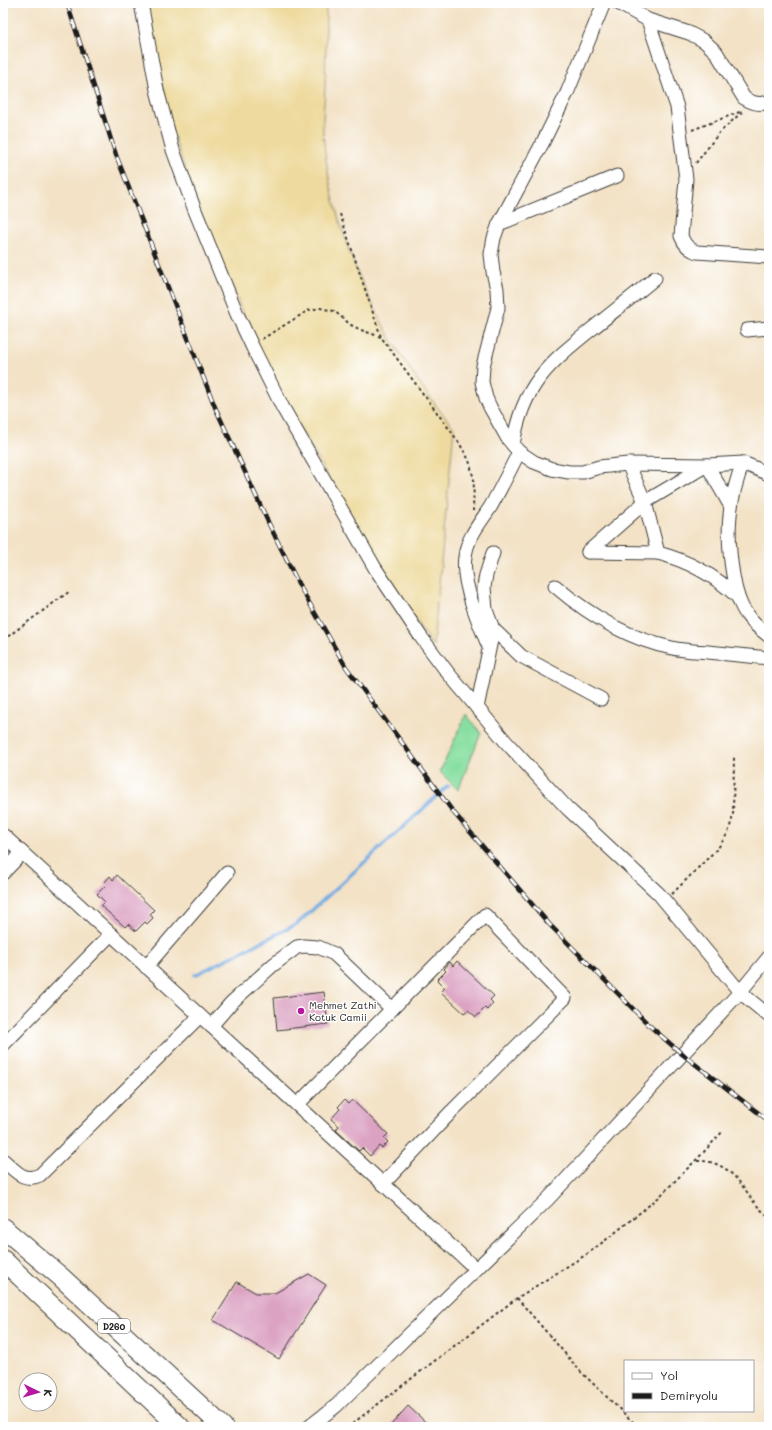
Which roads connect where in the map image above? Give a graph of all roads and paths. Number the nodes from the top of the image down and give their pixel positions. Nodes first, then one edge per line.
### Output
1 (141, 3) edge
2 (604, 3) edge
3 (618, 3) edge
4 (648, 20) junction
5 (769, 101) edge
6 (681, 135) junction
7 (617, 176) dead end
8 (686, 179) junction
9 (340, 214) dead end
10 (499, 224) junction
11 (769, 257) edge
12 (655, 278) dead end
13 (769, 328) edge
14 (747, 330) dead end
15 (381, 336) junction
16 (261, 339) dead end
17 (516, 449) junction
18 (743, 463) junction
19 (628, 464) junction
20 (707, 465) junction
21 (769, 474) edge
22 (646, 502) junction
23 (730, 506) junction
24 (471, 537) junction
25 (658, 553) junction
26 (493, 554) dead end
27 (555, 586) dead end
28 (70, 591) dead end
29 (738, 597) junction
30 (493, 629) junction
31 (769, 636) edge
32 (3, 640) edge
33 (489, 648) junction
34 (769, 658) edge
35 (601, 699) dead end
36 (477, 708) junction
37 (734, 757) dead end
38 (3, 835) edge
39 (22, 853) junction
40 (3, 873) edge
41 (227, 873) dead end
42 (665, 901) junction
43 (111, 934) junction
44 (769, 957) edge
45 (146, 967) junction
46 (740, 992) junction
47 (392, 1010) junction
48 (200, 1016) junction
49 (769, 1016) edge
50 (211, 1026) junction
51 (3, 1045) edge
52 (297, 1105) junction
53 (723, 1131) dead end
54 (3, 1160) edge
55 (696, 1161) junction
56 (383, 1184) junction
57 (769, 1218) edge
58 (3, 1228) edge
59 (3, 1260) edge
60 (476, 1269) junction
61 (517, 1298) junction
62 (180, 1427) edge
63 (223, 1427) edge
64 (309, 1427) edge
65 (348, 1427) edge
66 (638, 1427) edge

1 - 36 street
2 - 10 street
3 - 4 street
4 - 5 street
4 - 6 street
6 - 8 street
6 - 8 path
7 - 10 street
8 - 11 street
9 - 15 path
10 - 17 street
12 - 17 street
13 - 14 street
15 - 16 path
15 - 24 path
17 - 19 street
17 - 24 street
18 - 20 street
18 - 21 street
18 - 23 street
19 - 20 street
19 - 22 street
20 - 22 street
20 - 23 street
22 - 25 street
22 - 25 street
23 - 29 street
24 - 33 street
25 - 29 street
26 - 30 street
27 - 34 street
28 - 32 path
29 - 31 street
30 - 33 street
30 - 35 street
33 - 36 street
36 - 42 street
37 - 42 path
38 - 39 street
39 - 40 street
39 - 43 street
41 - 45 street
42 - 46 street
43 - 45 street
43 - 51 street
44 - 46 street
45 - 48 street
46 - 49 street
46 - 60 street
47 - 50 street
47 - 52 street
47 - 56 street
48 - 50 street
48 - 54 street
50 - 52 street
52 - 56 street
53 - 55 path
55 - 57 path
55 - 61 path
56 - 60 street
58 - 63 highway, D260
59 - 62 highway, D260
60 - 64 street
61 - 65 path
61 - 66 path

